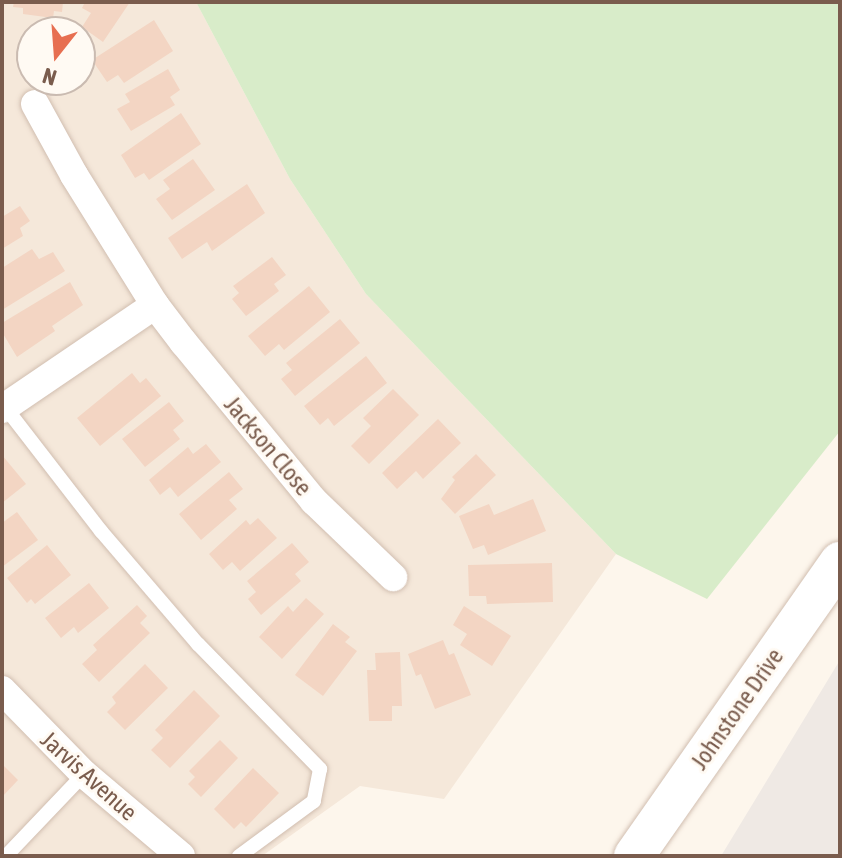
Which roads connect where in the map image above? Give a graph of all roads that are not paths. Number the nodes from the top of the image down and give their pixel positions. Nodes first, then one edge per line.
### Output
1 (35, 104) dead end
2 (155, 305) junction
3 (3, 406) edge
4 (840, 562) edge
5 (393, 577) dead end
6 (2, 690) edge
7 (84, 774) junction
8 (6, 856) edge
9 (181, 856) edge
10 (239, 856) edge
11 (634, 856) edge

1 - 2 street, Jackson Close
2 - 3 street
2 - 5 street, Jackson Close
3 - 10 lane
4 - 11 main road, Johnstone Drive
6 - 7 street, Jarvis Avenue
7 - 8 lane
7 - 9 street, Jarvis Avenue

